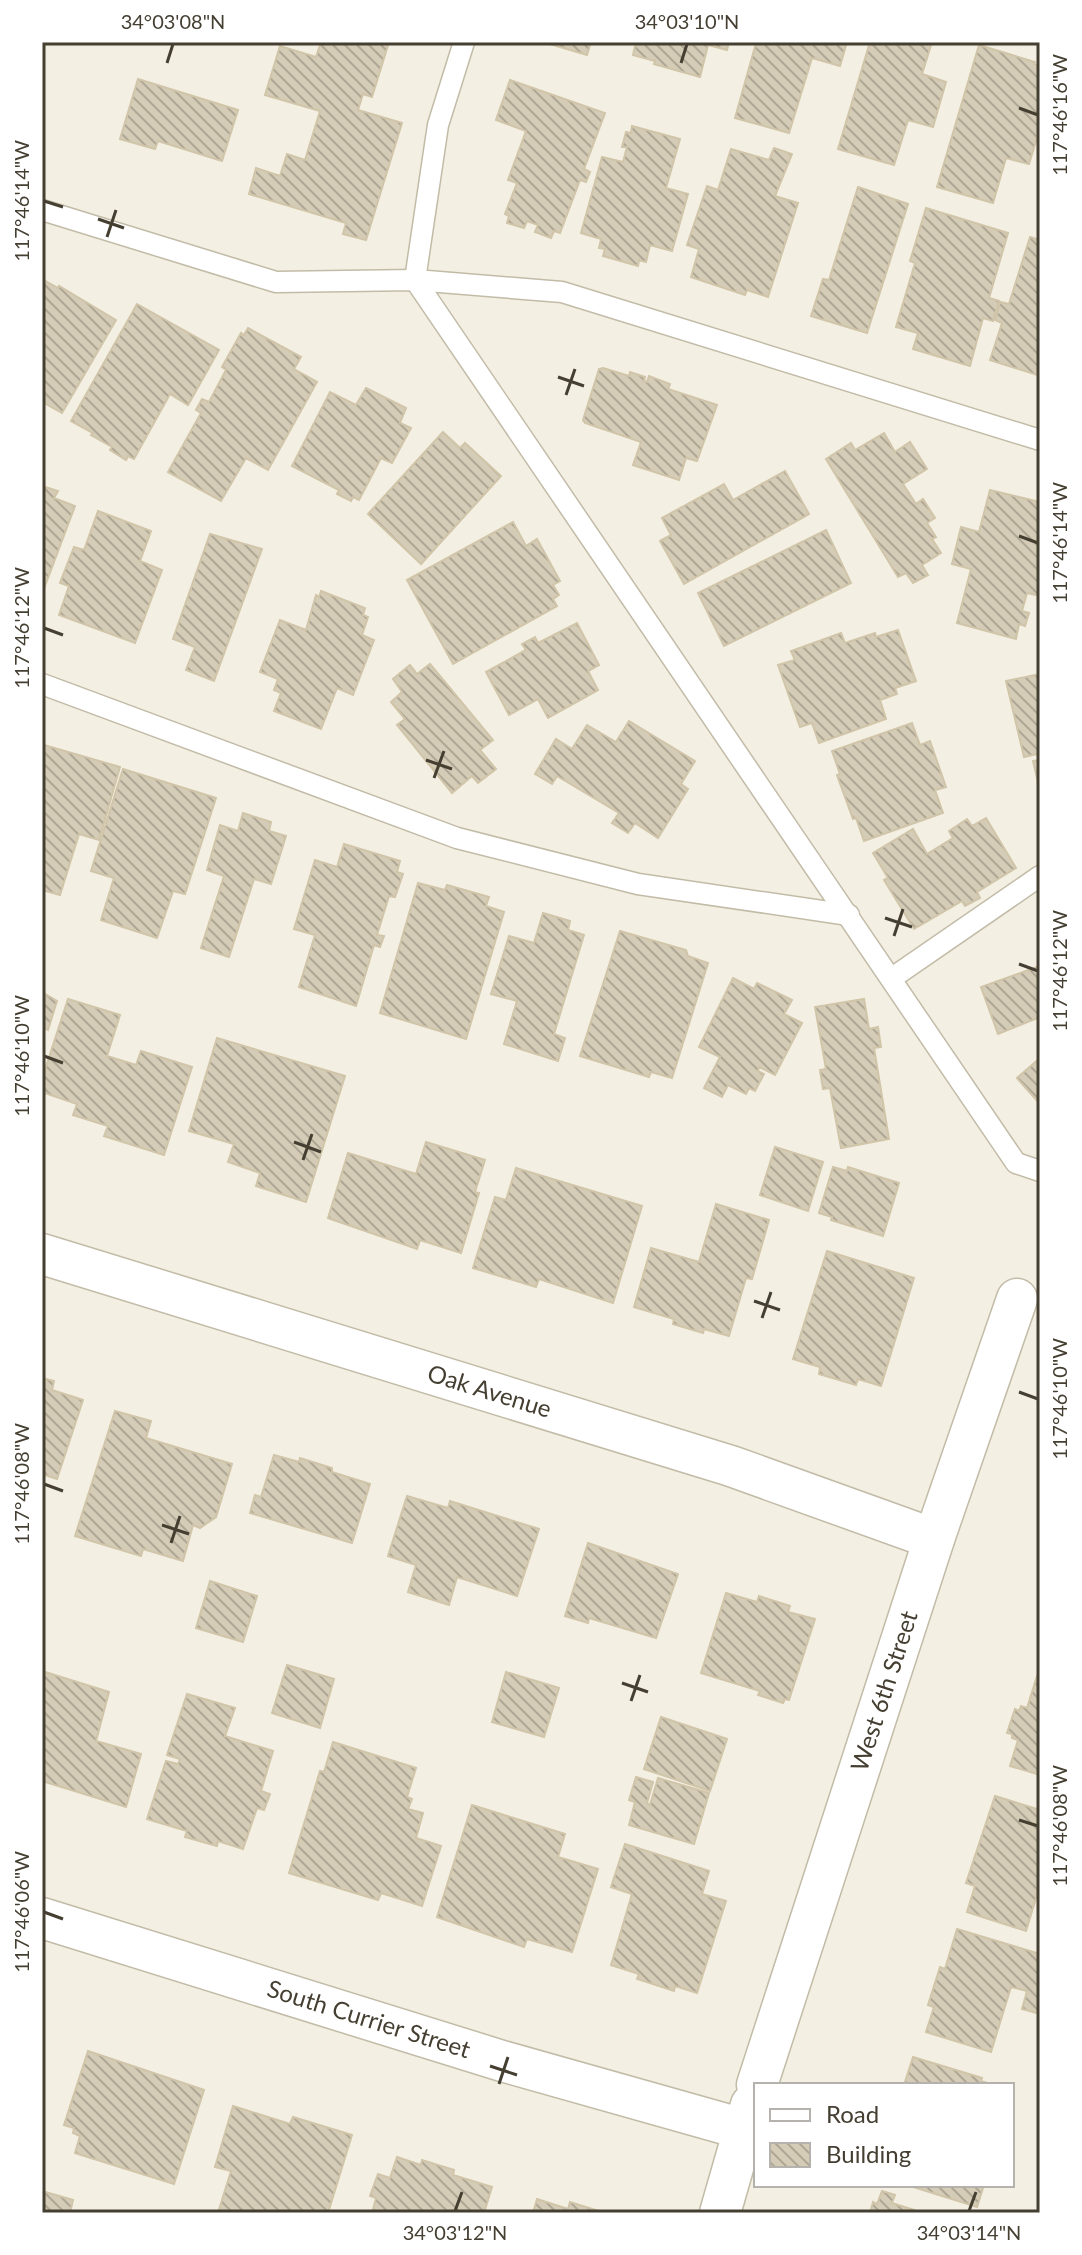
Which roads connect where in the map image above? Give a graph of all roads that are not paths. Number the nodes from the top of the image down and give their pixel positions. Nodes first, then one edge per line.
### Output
1 (464, 42) edge
2 (42, 210) edge
3 (415, 280) junction
4 (1040, 440) edge
5 (42, 684) edge
6 (1040, 876) edge
7 (849, 915) junction
8 (892, 978) junction
9 (1040, 1171) edge
10 (42, 1254) edge
11 (1017, 1299) dead end
12 (934, 1539) junction
13 (42, 1918) edge
14 (758, 2083) edge
15 (754, 2096) edge
16 (743, 2129) junction
17 (720, 2213) edge

1 - 3 lane
2 - 3 lane
3 - 4 lane
3 - 7 lane
5 - 7 lane
6 - 8 lane
7 - 8 lane
8 - 9 lane
10 - 12 street, Oak Avenue
11 - 12 street, West 6th Street
12 - 14 street, West 6th Street
13 - 16 street, South Currier Street
15 - 16 street, West 6th Street
16 - 17 street, West 6th Street

